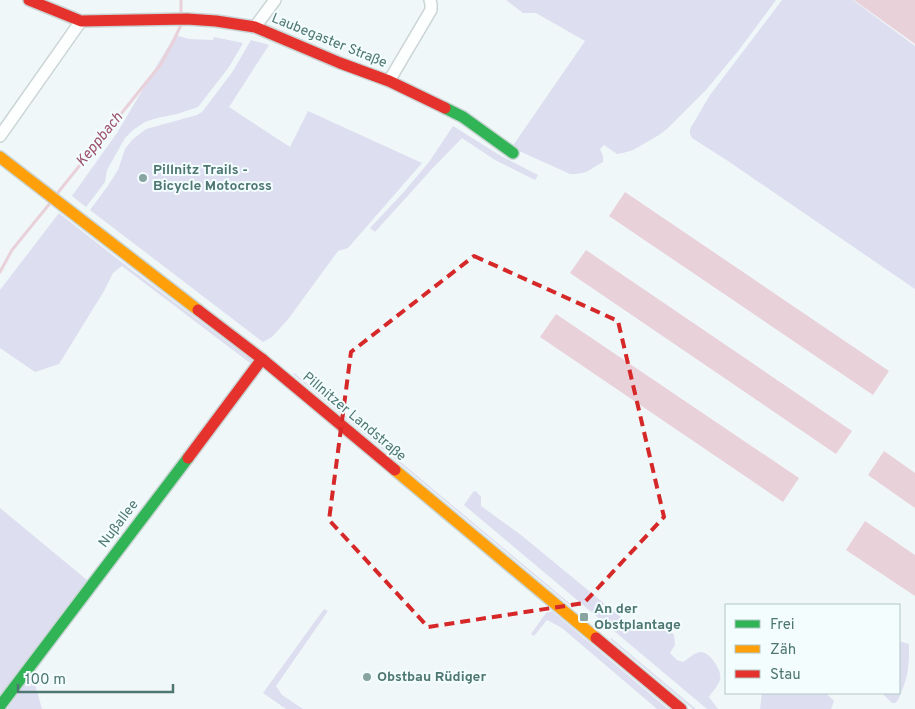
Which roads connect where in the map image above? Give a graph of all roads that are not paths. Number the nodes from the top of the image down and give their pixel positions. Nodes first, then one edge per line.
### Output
1 (29, 0) edge
2 (275, 0) edge
3 (430, 0) edge
4 (81, 21) junction
5 (255, 27) junction
6 (389, 81) junction
7 (0, 136) edge
8 (513, 153) dead end
9 (0, 157) edge
10 (262, 359) junction
11 (0, 706) edge
12 (681, 709) edge

1 - 4 street, Laubegaster Straße
2 - 5 street
3 - 6 street
4 - 5 street, Laubegaster Straße
4 - 7 street
5 - 6 street, Laubegaster Straße
6 - 8 street, Laubegaster Straße
9 - 10 street, Pillnitzer Landstraße
10 - 11 street, Nußallee
10 - 12 street, Pillnitzer Landstraße

